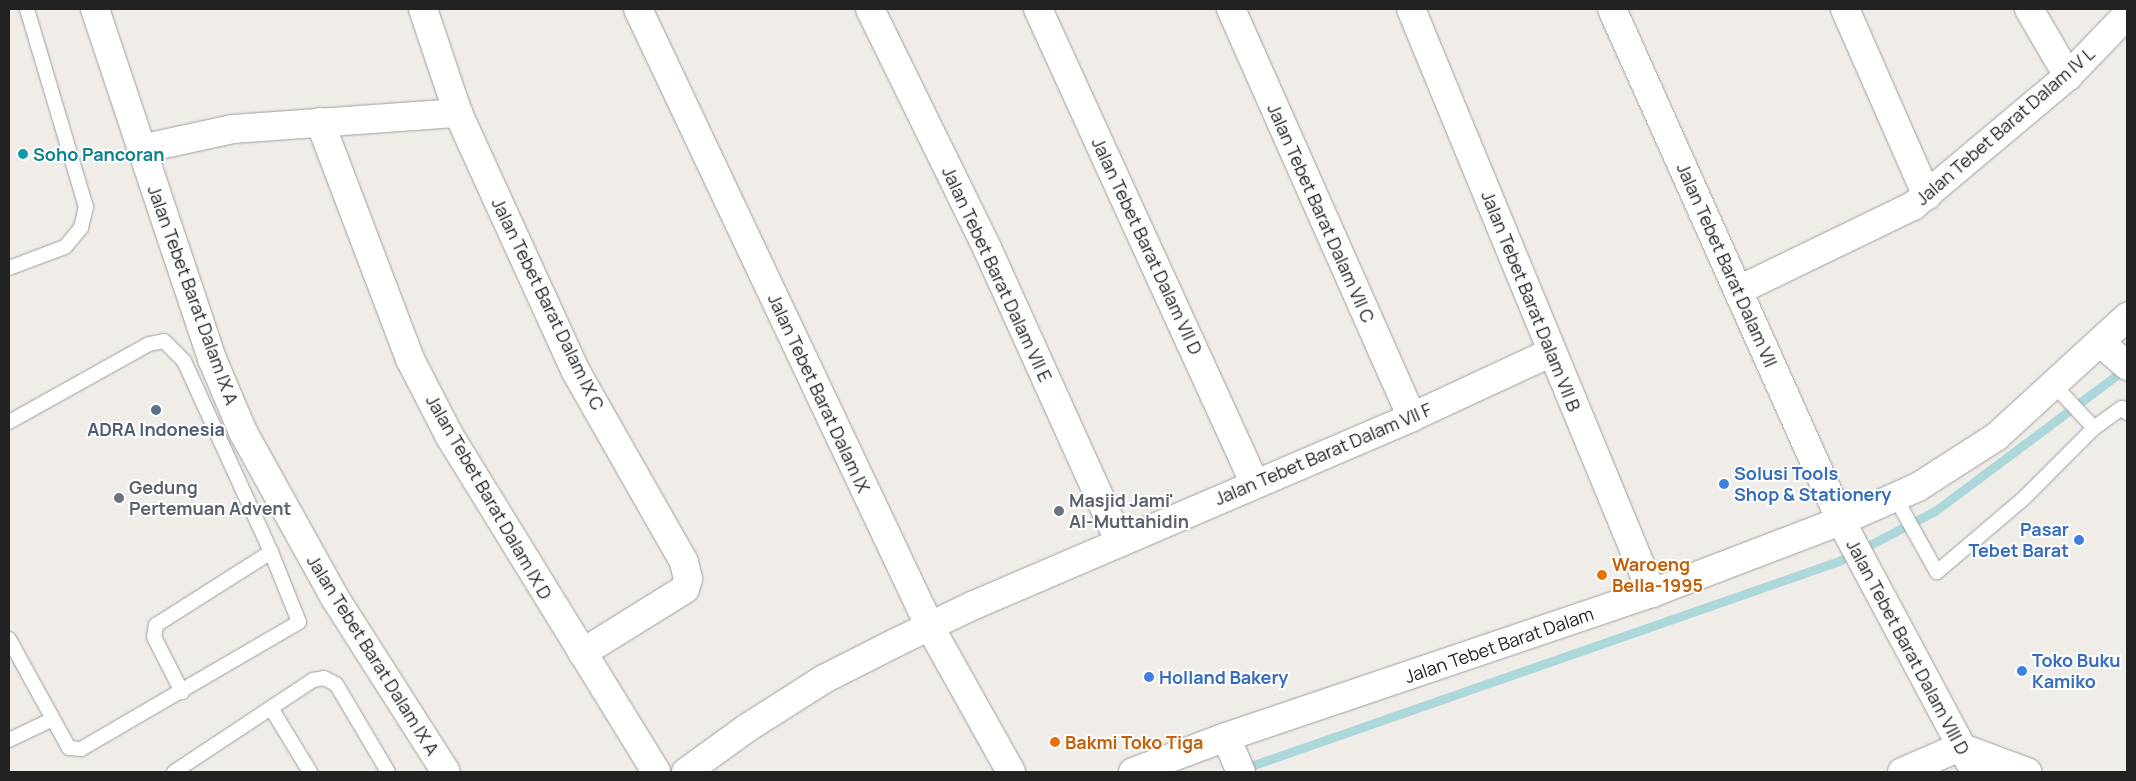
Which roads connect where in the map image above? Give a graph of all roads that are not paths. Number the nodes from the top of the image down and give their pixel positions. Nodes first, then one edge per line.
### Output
1 (27, 9) edge
2 (95, 9) edge
3 (423, 9) edge
4 (638, 9) edge
5 (870, 9) edge
6 (1038, 9) edge
7 (1231, 9) edge
8 (1411, 9) edge
9 (1612, 9) edge
10 (1845, 9) edge
11 (2029, 9) edge
12 (2127, 15) edge
13 (2068, 76) junction
14 (458, 113) junction
15 (320, 122) junction
16 (141, 149) junction
17 (1927, 196) junction
18 (9, 268) edge
19 (1739, 290) junction
20 (2127, 317) edge
21 (2101, 343) junction
22 (1552, 352) junction
23 (2127, 366) edge
24 (2054, 385) junction
25 (2127, 413) edge
26 (1412, 417) junction
27 (9, 422) edge
28 (2094, 428) junction
29 (1255, 484) junction
30 (1895, 497) junction
31 (1841, 521) junction
32 (1120, 542) junction
33 (270, 552) junction
34 (1652, 593) junction
35 (930, 627) junction
36 (9, 638) edge
37 (582, 653) junction
38 (182, 692) junction
39 (270, 708) junction
40 (51, 720) junction
41 (1226, 737) junction
42 (9, 740) edge
43 (1960, 747) junction
44 (1238, 767) edge
45 (174, 772) edge
46 (310, 772) edge
47 (388, 772) edge
48 (446, 772) edge
49 (656, 772) edge
50 (686, 772) edge
51 (1011, 772) edge
52 (1133, 772) edge
53 (1902, 772) edge
54 (1975, 772) edge
55 (2027, 772) edge

1 - 18 lane
2 - 16 street, Jalan Tebet Barat Dalam IX A
3 - 14 street, Jalan Tebet Barat Dalam IX C
4 - 35 street, Jalan Tebet Barat Dalam IX
5 - 32 street, Jalan Tebet Barat Dalam VII E
6 - 29 street, Jalan Tebet Barat Dalam VII D
7 - 26 street, Jalan Tebet Barat Dalam VII C
8 - 22 street, Jalan Tebet Barat Dalam VII B
9 - 19 street, Jalan Tebet Barat Dalam VII
10 - 17 street
11 - 13 street
12 - 13 street, Jalan Tebet Barat Dalam IV L
13 - 17 street, Jalan Tebet Barat Dalam IV L
14 - 15 street
14 - 37 street, Jalan Tebet Barat Dalam IX C
15 - 16 street
15 - 37 street, Jalan Tebet Barat Dalam IX D
16 - 48 street, Jalan Tebet Barat Dalam IX A
17 - 19 street, Jalan Tebet Barat Dalam IV L
19 - 31 street, Jalan Tebet Barat Dalam VII
20 - 21 street, Jalan Tebet Barat Dalam
21 - 23 street
21 - 24 street, Jalan Tebet Barat Dalam
22 - 26 street, Jalan Tebet Barat Dalam VII F
22 - 34 street, Jalan Tebet Barat Dalam VII B
24 - 28 lane
24 - 30 street, Jalan Tebet Barat Dalam
25 - 28 lane
26 - 29 street, Jalan Tebet Barat Dalam VII F
27 - 33 lane
28 - 30 lane
29 - 32 street, Jalan Tebet Barat Dalam VII F
30 - 31 street, Jalan Tebet Barat Dalam
31 - 34 street, Jalan Tebet Barat Dalam
31 - 43 street, Jalan Tebet Barat Dalam VIII D
32 - 35 street, Jalan Tebet Barat Dalam VII F
33 - 38 lane
33 - 38 lane
34 - 41 street, Jalan Tebet Barat Dalam
35 - 50 street, Jalan Tebet Barat Dalam VII F
35 - 51 street, Jalan Tebet Barat Dalam IX
36 - 40 lane
37 - 49 street, Jalan Tebet Barat Dalam IX D
38 - 40 lane
39 - 45 lane
39 - 46 lane
39 - 47 lane
40 - 42 lane
41 - 44 street
41 - 52 street, Jalan Tebet Barat Dalam
43 - 53 street
43 - 54 street, Jalan Tebet Barat Dalam VIII D
43 - 55 street

